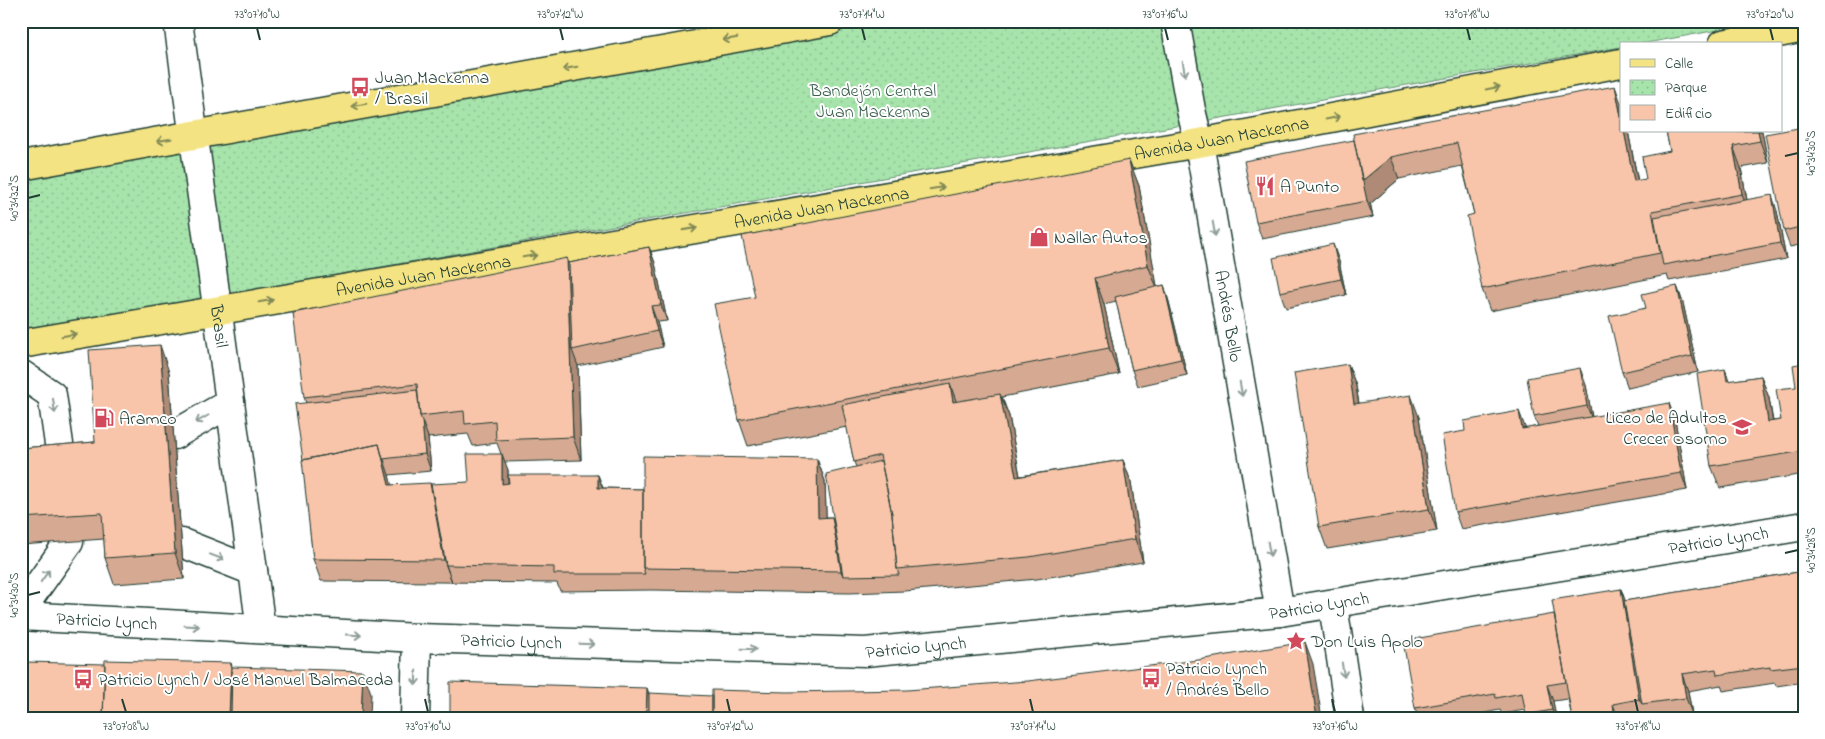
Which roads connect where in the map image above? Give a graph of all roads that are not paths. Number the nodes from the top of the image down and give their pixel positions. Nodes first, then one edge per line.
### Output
1 (178, 21) edge
2 (830, 21) edge
3 (1175, 21) edge
4 (1804, 28) edge
5 (1733, 42) edge
6 (1620, 63) edge
7 (194, 135) junction
8 (1199, 143) junction
9 (21, 166) edge
10 (218, 309) junction
11 (21, 344) edge
12 (21, 374) edge
13 (230, 403) junction
14 (174, 436) dead end
15 (63, 472) edge
16 (1804, 526) edge
17 (69, 542) edge
18 (182, 544) dead end
19 (253, 571) junction
20 (1333, 605) junction
21 (21, 610) edge
22 (1280, 612) junction
23 (21, 616) edge
24 (261, 629) junction
25 (417, 638) junction
26 (415, 718) edge
27 (1350, 718) edge

1 - 7 street, Brasil
2 -> 7 main road
3 -> 8 street, Andrés Bello
4 - 5 main road
8 -> 6 main road, Avenida Juan Mackenna
7 -> 9 main road
7 - 10 street, Brasil
10 -> 8 main road, Avenida Juan Mackenna
8 -> 22 street, Andrés Bello
11 -> 10 main road, Avenida Juan Mackenna
10 - 13 street, Brasil
12 -> 15 street
13 -> 14 street
13 - 19 street, Brasil
16 - 20 street, Patricio Lynch
21 -> 17 street
18 -> 19 street
19 - 24 street, Brasil
20 - 22 street, Patricio Lynch
20 -> 27 street
25 -> 22 street, Patricio Lynch
23 -> 24 street, Patricio Lynch
24 -> 25 street, Patricio Lynch
25 -> 26 street

